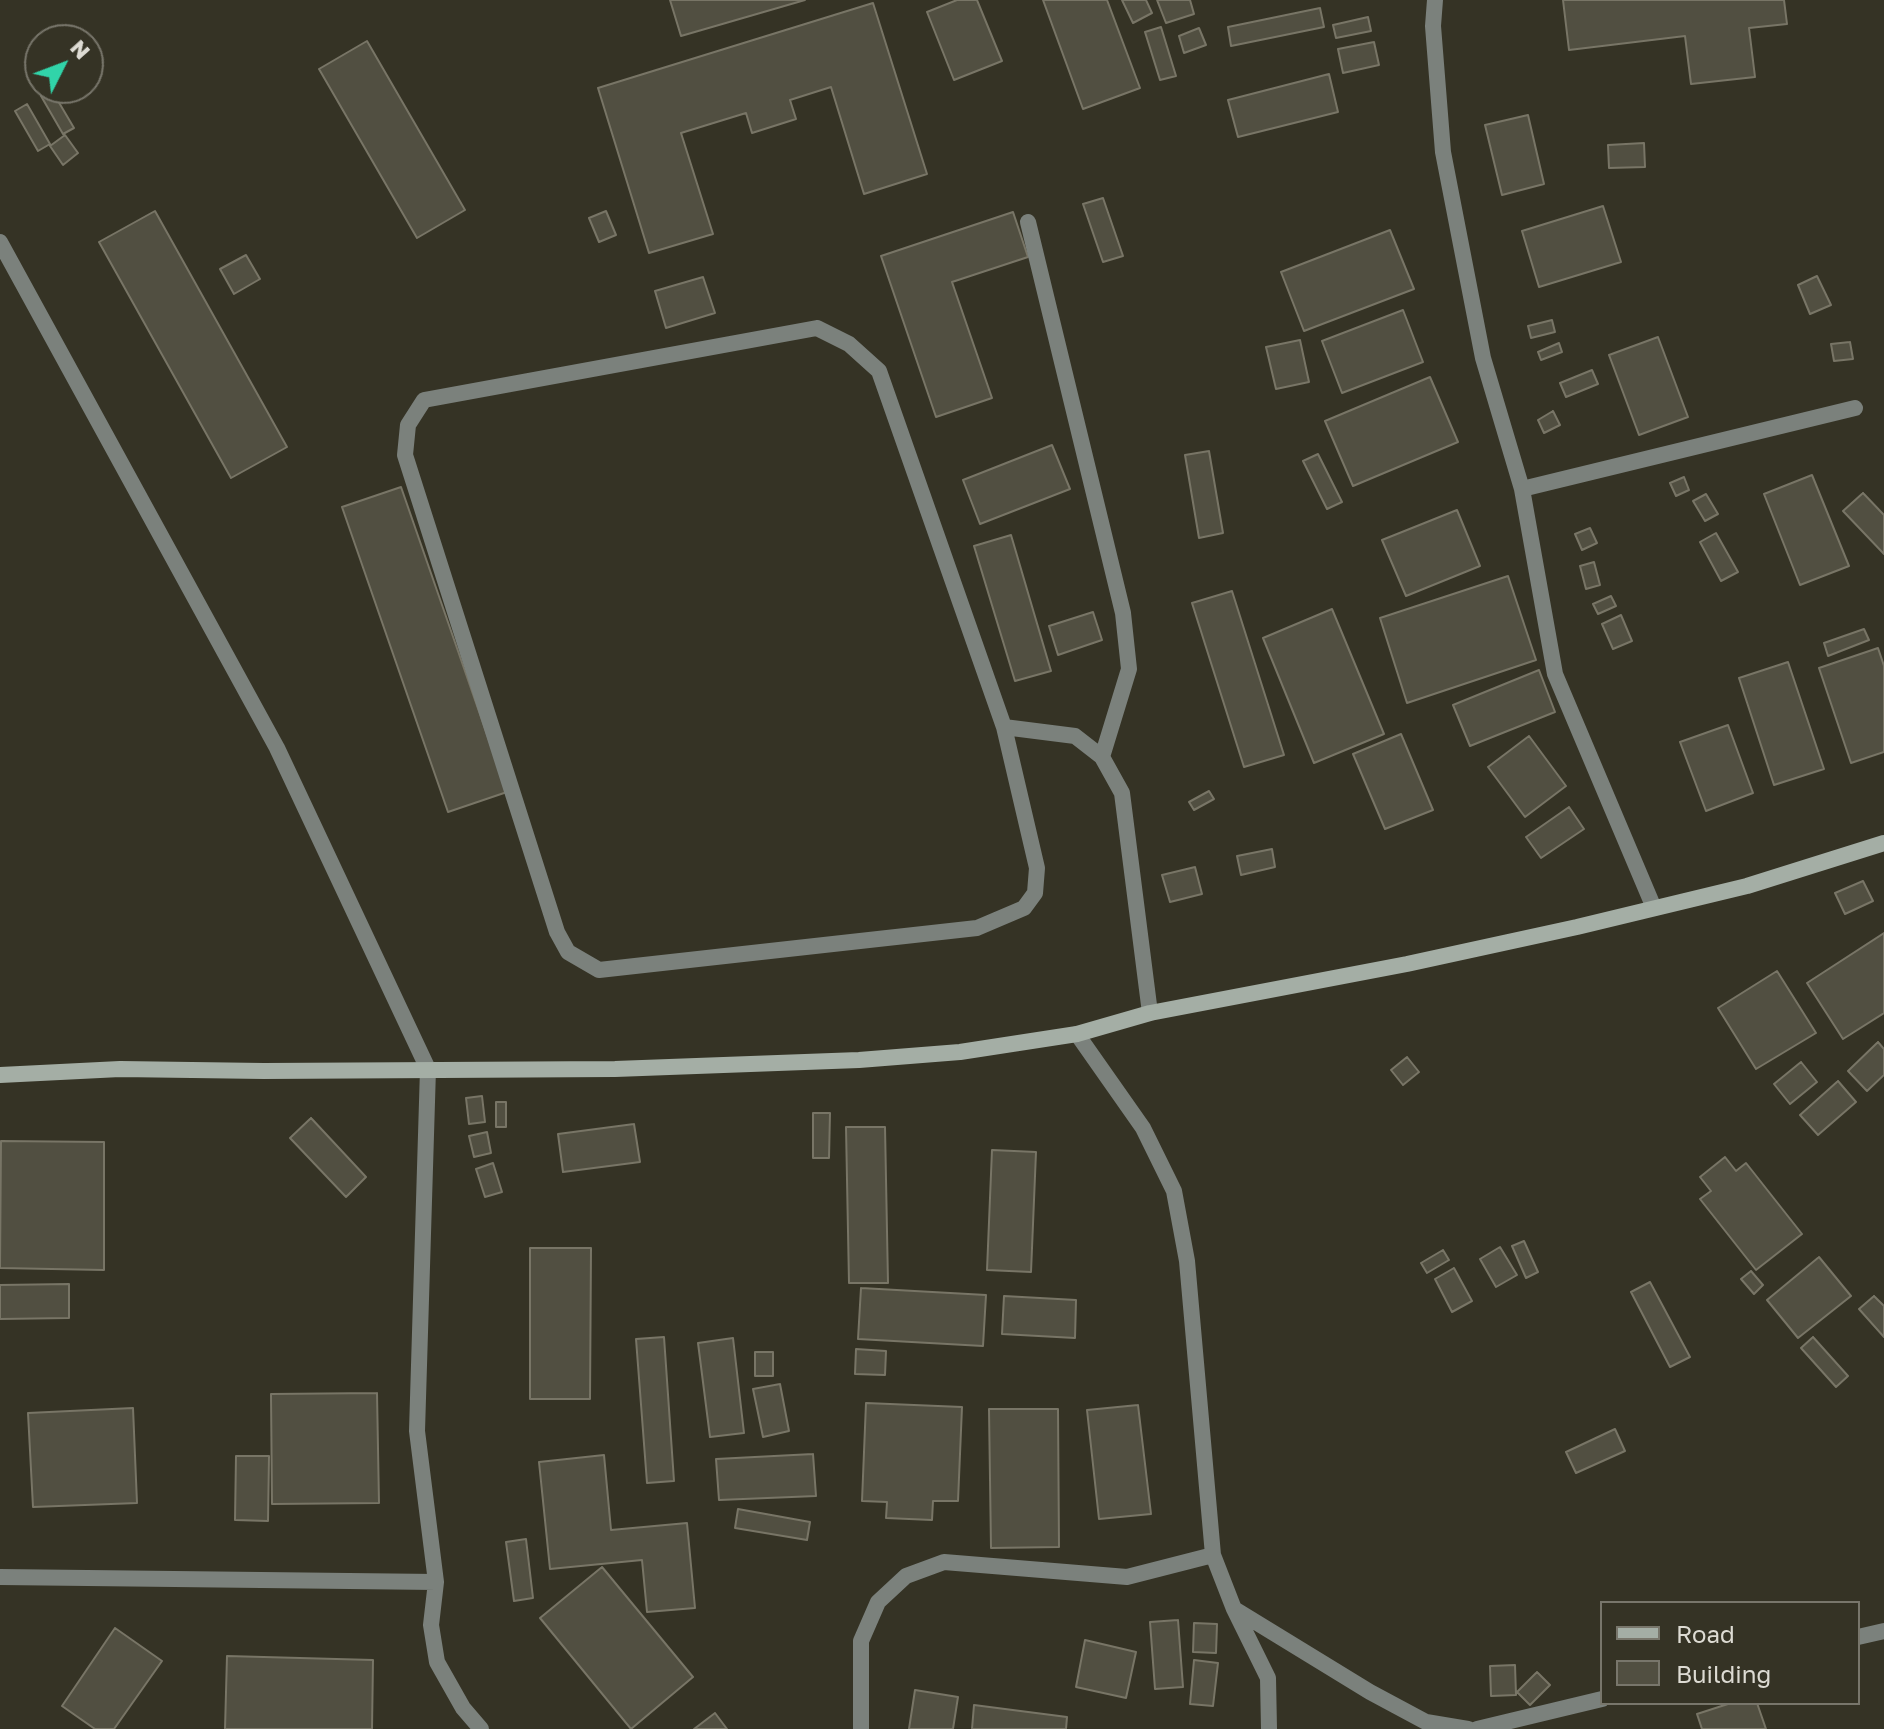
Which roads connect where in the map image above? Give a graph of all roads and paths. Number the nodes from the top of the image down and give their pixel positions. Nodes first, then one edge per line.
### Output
1 (1435, 0) edge
2 (1028, 222) dead end
3 (0, 242) edge
4 (1855, 408) dead end
5 (1522, 489) junction
6 (1004, 727) junction
7 (1102, 757) junction
8 (1884, 843) edge
9 (1654, 908) junction
10 (1150, 1013) junction
11 (1077, 1034) junction
12 (428, 1069) junction
13 (0, 1075) edge
14 (1213, 1555) junction
15 (0, 1577) edge
16 (436, 1582) junction
17 (1234, 1609) junction
18 (1884, 1631) edge
19 (1860, 1637) edge
20 (1600, 1699) edge
21 (481, 1729) edge
22 (861, 1729) edge
23 (1269, 1729) edge
24 (1468, 1729) edge
25 (1477, 1729) edge

1 - 5 street
2 - 7 street
3 - 12 street
4 - 5 street
5 - 9 street
6 - 6 street
6 - 7 street
7 - 10 street
8 - 9 street
9 - 10 street
10 - 11 street
11 - 12 street
11 - 14 street
12 - 13 street
12 - 16 street
14 - 17 street
14 - 22 street
15 - 16 street
16 - 21 street
17 - 23 street
17 - 24 street
18 - 19 street
20 - 25 street

